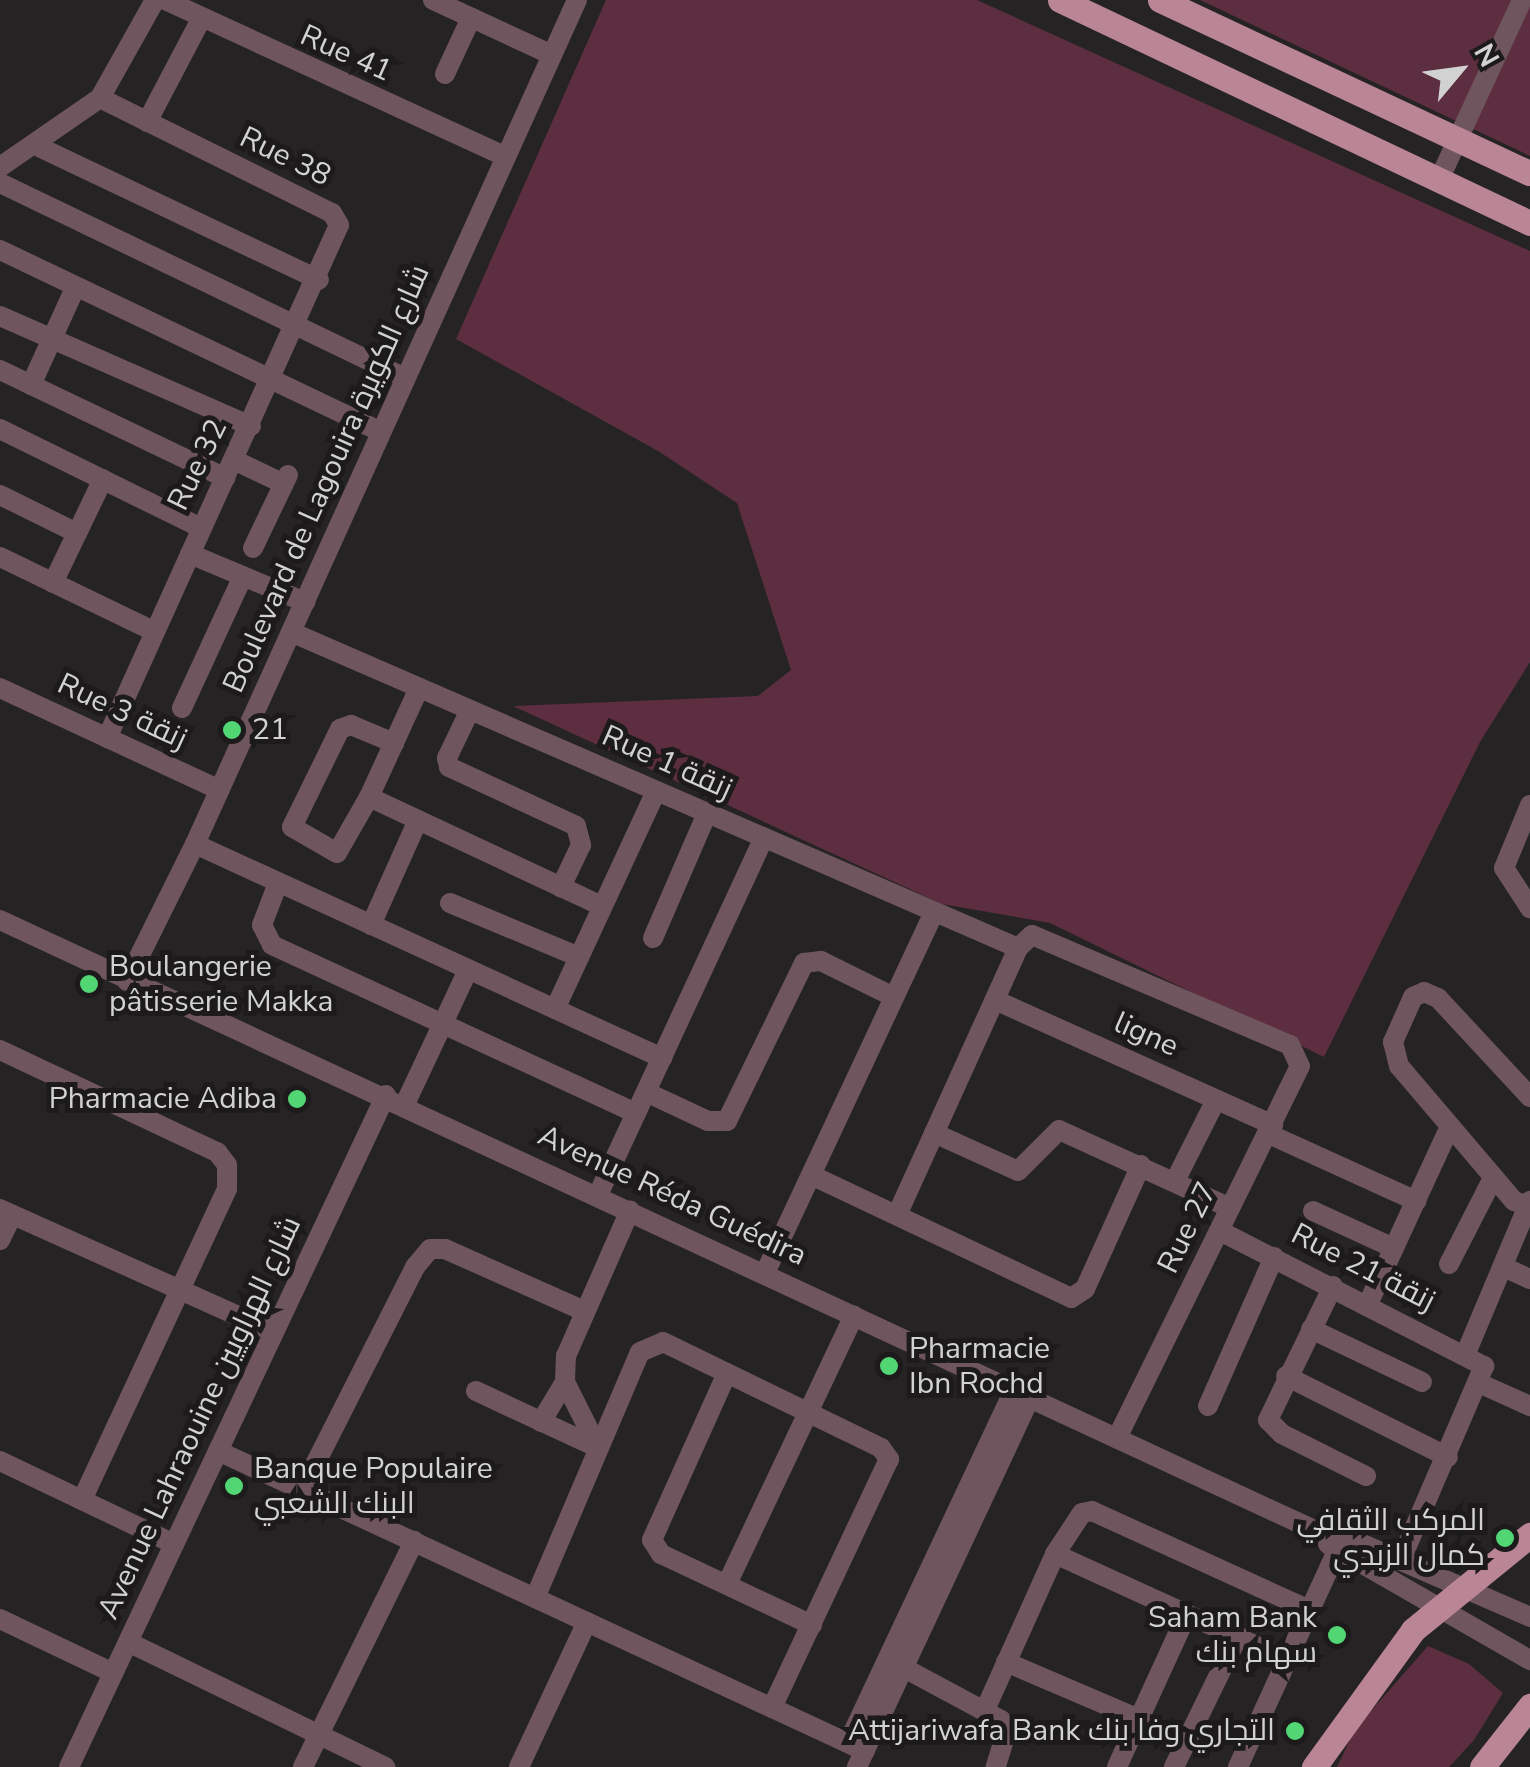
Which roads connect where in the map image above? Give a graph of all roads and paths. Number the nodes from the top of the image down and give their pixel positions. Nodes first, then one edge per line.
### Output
1 (154, 0) edge
2 (165, 0) edge
3 (433, 0) edge
4 (577, 0) edge
5 (1060, 0) edge
6 (1160, 0) edge
7 (1522, 0) edge
8 (201, 18) junction
9 (471, 18) junction
10 (552, 56) junction
11 (445, 74) dead end
12 (100, 98) junction
13 (147, 122) junction
14 (1456, 140) junction
15 (38, 146) junction
16 (506, 157) junction
17 (0, 166) edge
18 (1530, 174) edge
19 (1438, 182) junction
20 (0, 184) edge
21 (1530, 223) edge
22 (0, 250) edge
23 (319, 280) junction
24 (75, 288) junction
25 (0, 316) edge
26 (297, 326) junction
27 (52, 340) junction
28 (0, 370) edge
29 (406, 378) junction
30 (273, 379) junction
31 (31, 385) junction
32 (250, 426) junction
33 (0, 429) edge
34 (381, 432) junction
35 (230, 469) junction
36 (103, 479) junction
37 (0, 495) edge
38 (201, 528) junction
39 (77, 533) junction
40 (253, 548) dead end
41 (190, 554) junction
42 (0, 557) edge
43 (243, 576) junction
44 (53, 582) junction
45 (305, 602) junction
46 (155, 632) junction
47 (291, 632) junction
48 (0, 688) edge
49 (419, 688) junction
50 (182, 708) dead end
51 (470, 710) junction
52 (107, 738) junction
53 (394, 743) junction
54 (220, 790) junction
55 (656, 791) junction
56 (369, 796) junction
57 (1530, 805) edge
58 (707, 813) junction
59 (418, 820) junction
60 (764, 838) junction
61 (195, 844) junction
62 (278, 883) junction
63 (561, 887) junction
64 (450, 903) dead end
65 (602, 906) junction
66 (1530, 908) edge
67 (934, 912) junction
68 (0, 920) edge
69 (371, 925) junction
70 (653, 938) dead end
71 (1018, 948) junction
72 (579, 956) junction
73 (468, 970) junction
74 (127, 981) junction
75 (894, 998) junction
76 (994, 1000) junction
77 (555, 1009) junction
78 (444, 1022) junction
79 (0, 1050) edge
80 (662, 1058) junction
81 (646, 1092) junction
82 (1530, 1097) edge
83 (396, 1100) junction
84 (1216, 1100) junction
85 (636, 1113) junction
86 (1271, 1129) junction
87 (1449, 1129) junction
88 (934, 1133) junction
89 (1142, 1165) junction
90 (811, 1175) junction
91 (1493, 1178) junction
92 (1176, 1182) junction
93 (598, 1194) junction
94 (1416, 1201) junction
95 (1529, 1203) edge
96 (1230, 1208) junction
97 (630, 1210) junction
98 (1314, 1211) dead end
99 (6, 1212) edge
100 (897, 1215) junction
101 (1220, 1231) junction
102 (0, 1240) edge
103 (1394, 1248) junction
104 (1274, 1256) junction
105 (1449, 1264) dead end
106 (1506, 1268) junction
107 (765, 1273) junction
108 (1530, 1279) edge
109 (1333, 1286) junction
110 (180, 1292) junction
111 (1368, 1304) junction
112 (582, 1310) junction
113 (854, 1314) junction
114 (1311, 1328) junction
115 (274, 1332) junction
116 (1472, 1356) junction
117 (726, 1373) junction
118 (1286, 1376) junction
119 (565, 1382) junction
120 (1422, 1382) dead end
121 (1481, 1384) junction
122 (476, 1390) dead end
123 (1022, 1394) junction
124 (1208, 1406) dead end
125 (1530, 1406) edge
126 (807, 1414) junction
127 (541, 1422) junction
128 (1117, 1438) junction
129 (598, 1448) junction
130 (218, 1450) junction
131 (1448, 1457) junction
132 (0, 1461) edge
133 (1366, 1476) dead end
134 (302, 1490) junction
135 (82, 1500) junction
136 (1530, 1535) edge
137 (414, 1542) junction
138 (174, 1544) junction
139 (1340, 1545) junction
140 (1056, 1554) junction
141 (1401, 1560) junction
142 (727, 1584) junction
143 (1462, 1586) junction
144 (536, 1598) junction
145 (1435, 1609) junction
146 (1311, 1612) junction
147 (1187, 1614) junction
148 (1530, 1617) edge
149 (0, 1619) edge
150 (587, 1622) junction
151 (812, 1625) junction
152 (1238, 1636) junction
153 (128, 1642) junction
154 (1288, 1660) junction
155 (1530, 1660) edge
156 (1006, 1662) junction
157 (904, 1668) junction
158 (113, 1673) junction
159 (1530, 1706) edge
160 (772, 1708) junction
161 (985, 1710) junction
162 (1139, 1719) junction
163 (319, 1735) junction
164 (857, 1754) edge
165 (1495, 1762) edge
166 (69, 1767) edge
167 (304, 1767) edge
168 (385, 1767) edge
169 (519, 1767) edge
170 (996, 1767) edge
171 (1117, 1767) edge
172 (1174, 1767) edge
173 (1238, 1767) edge
174 (1314, 1767) edge

1 - 12 street
2 - 8 street, Rue 41
3 - 9 street
4 - 10 street, Boulevard de Lagouira شارع الكويرة
5 - 19 main road
6 - 14 main road
7 - 14 street
8 - 13 street
8 - 16 street, Rue 41
9 - 10 street
9 - 11 street
10 - 16 street, Boulevard de Lagouira شارع الكويرة
12 - 13 street, Rue 38
12 - 15 street
13 - 23 street, Rue 38
14 - 18 main road
14 - 19 street
15 - 17 street
15 - 23 street
16 - 29 street, Boulevard de Lagouira شارع الكويرة
19 - 21 main road
20 - 26 street
22 - 24 street
23 - 26 street, Rue 38
24 - 27 street
24 - 30 street
25 - 27 street
26 - 29 street
26 - 30 street, Rue 32
27 - 31 street
27 - 32 street
28 - 31 street
29 - 34 street, Boulevard de Lagouira شارع الكويرة
30 - 32 street, Rue 32
30 - 34 street
31 - 35 street
32 - 35 street, Rue 32
33 - 36 street
34 - 45 street, Boulevard de Lagouira شارع الكويرة
35 - 38 street, Rue 32
35 - 40 street
36 - 38 street
36 - 39 street
37 - 39 street
38 - 41 street, Rue 32
39 - 44 street
41 - 43 street
41 - 46 street, Rue 32
42 - 44 street
43 - 45 street
43 - 50 street
44 - 46 street
45 - 47 street, Boulevard de Lagouira شارع الكويرة
46 - 52 street, Rue 32
47 - 49 street, Rue 1 زنقة
47 - 54 street, Boulevard de Lagouira شارع الكويرة
48 - 52 street, Rue 3 زنقة
49 - 51 street, Rue 1 زنقة
49 - 53 street
51 - 55 street, Rue 1 زنقة
51 - 63 street
52 - 54 street, Rue 3 زنقة
53 - 56 street
53 - 56 street
54 - 61 street, Boulevard de Lagouira شارع الكويرة
55 - 58 street, Rue 1 زنقة
55 - 65 street
56 - 59 street
57 - 66 street
58 - 60 street, Rue 1 زنقة
58 - 70 street
59 - 63 street
59 - 69 street
60 - 67 street, Rue 1 زنقة
60 - 80 street
61 - 62 street
61 - 74 street, Boulevard de Lagouira شارع الكويرة
62 - 69 street
62 - 78 street
63 - 65 street
64 - 72 street
65 - 72 street
67 - 71 street, Rue 1 زنقة
67 - 75 street
68 - 74 street, Avenue Réda Guédira
69 - 73 street
71 - 76 street
71 - 86 street, Rue 27
72 - 77 street
73 - 77 street
73 - 78 street, Avenue Lahraouine شارع الهراويين
74 - 83 street, Avenue Réda Guédira
75 - 81 street
75 - 90 street
76 - 84 street, ligne
76 - 88 street
77 - 80 street
78 - 83 street, Avenue Lahraouine شارع الهراويين
78 - 85 street
79 - 110 street
80 - 81 street
81 - 85 street
82 - 87 street
83 - 93 street, Avenue Réda Guédira
83 - 115 street, Avenue Lahraouine شارع الهراويين
84 - 86 street, ligne
84 - 92 street
85 - 93 street
86 - 94 street, ligne
86 - 96 street, Rue 27
87 - 91 street
87 - 94 street
88 - 89 street
88 - 100 street
89 - 92 street
89 - 100 street
90 - 100 street
90 - 107 street
91 - 95 street
91 - 105 street
92 - 96 street
93 - 97 street, Avenue Réda Guédira
94 - 103 street
95 - 106 street
96 - 101 street, Rue 27
97 - 107 street, Avenue Réda Guédira
97 - 112 street
98 - 103 street
99 - 102 street
99 - 110 street
101 - 104 street, Rue 21 زنقة
101 - 128 street, Rue 27
103 - 111 street
104 - 109 street, Rue 21 زنقة
104 - 124 street
106 - 108 street
106 - 116 street
107 - 113 street, Avenue Réda Guédira
109 - 111 street, Rue 21 زنقة
109 - 114 street
110 - 115 street
110 - 135 street
111 - 116 street, Rue 21 زنقة
112 - 119 street
112 - 134 street
113 - 123 street, Avenue Réda Guédira
113 - 126 street
114 - 118 street
114 - 120 street
115 - 130 street, Avenue Lahraouine شارع الهراويين
116 - 121 street
117 - 126 street
117 - 129 street
117 - 142 street
118 - 131 street
118 - 133 street
119 - 127 street
119 - 129 street
121 - 125 street
121 - 131 street
122 - 127 street
123 - 128 street, Avenue Réda Guédira
123 - 157 street
123 - 164 street
126 - 142 street
126 - 151 street
127 - 129 street
128 - 139 street, Avenue Réda Guédira
129 - 144 street
130 - 134 street
130 - 138 street, Avenue Lahraouine شارع الهراويين
131 - 141 street
132 - 135 street
134 - 137 street
135 - 138 street
136 - 143 main road
137 - 144 street
137 - 163 street
138 - 153 street, Avenue Lahraouine شارع الهراويين
139 - 141 street, Avenue Réda Guédira
139 - 145 street, Avenue Réda Guédira
139 - 146 street
140 - 146 street
140 - 147 street
140 - 156 street
141 - 143 street, Avenue Réda Guédira
142 - 151 street
143 - 145 main road
143 - 148 street, Avenue Réda Guédira
144 - 150 street
145 - 155 street, Avenue Réda Guédira
145 - 174 main road
146 - 154 street
147 - 152 street
147 - 162 street
149 - 158 street
150 - 160 street
150 - 169 street
151 - 160 street
152 - 154 street
152 - 172 street
153 - 158 street, Avenue Lahraouine شارع الهراويين
153 - 163 street
154 - 173 street
156 - 161 street
156 - 162 street
157 - 161 street
157 - 164 street
158 - 166 street, Avenue Lahraouine شارع الهراويين
159 - 165 main road
160 - 164 street
161 - 170 street
162 - 171 street
163 - 167 street
163 - 168 street

